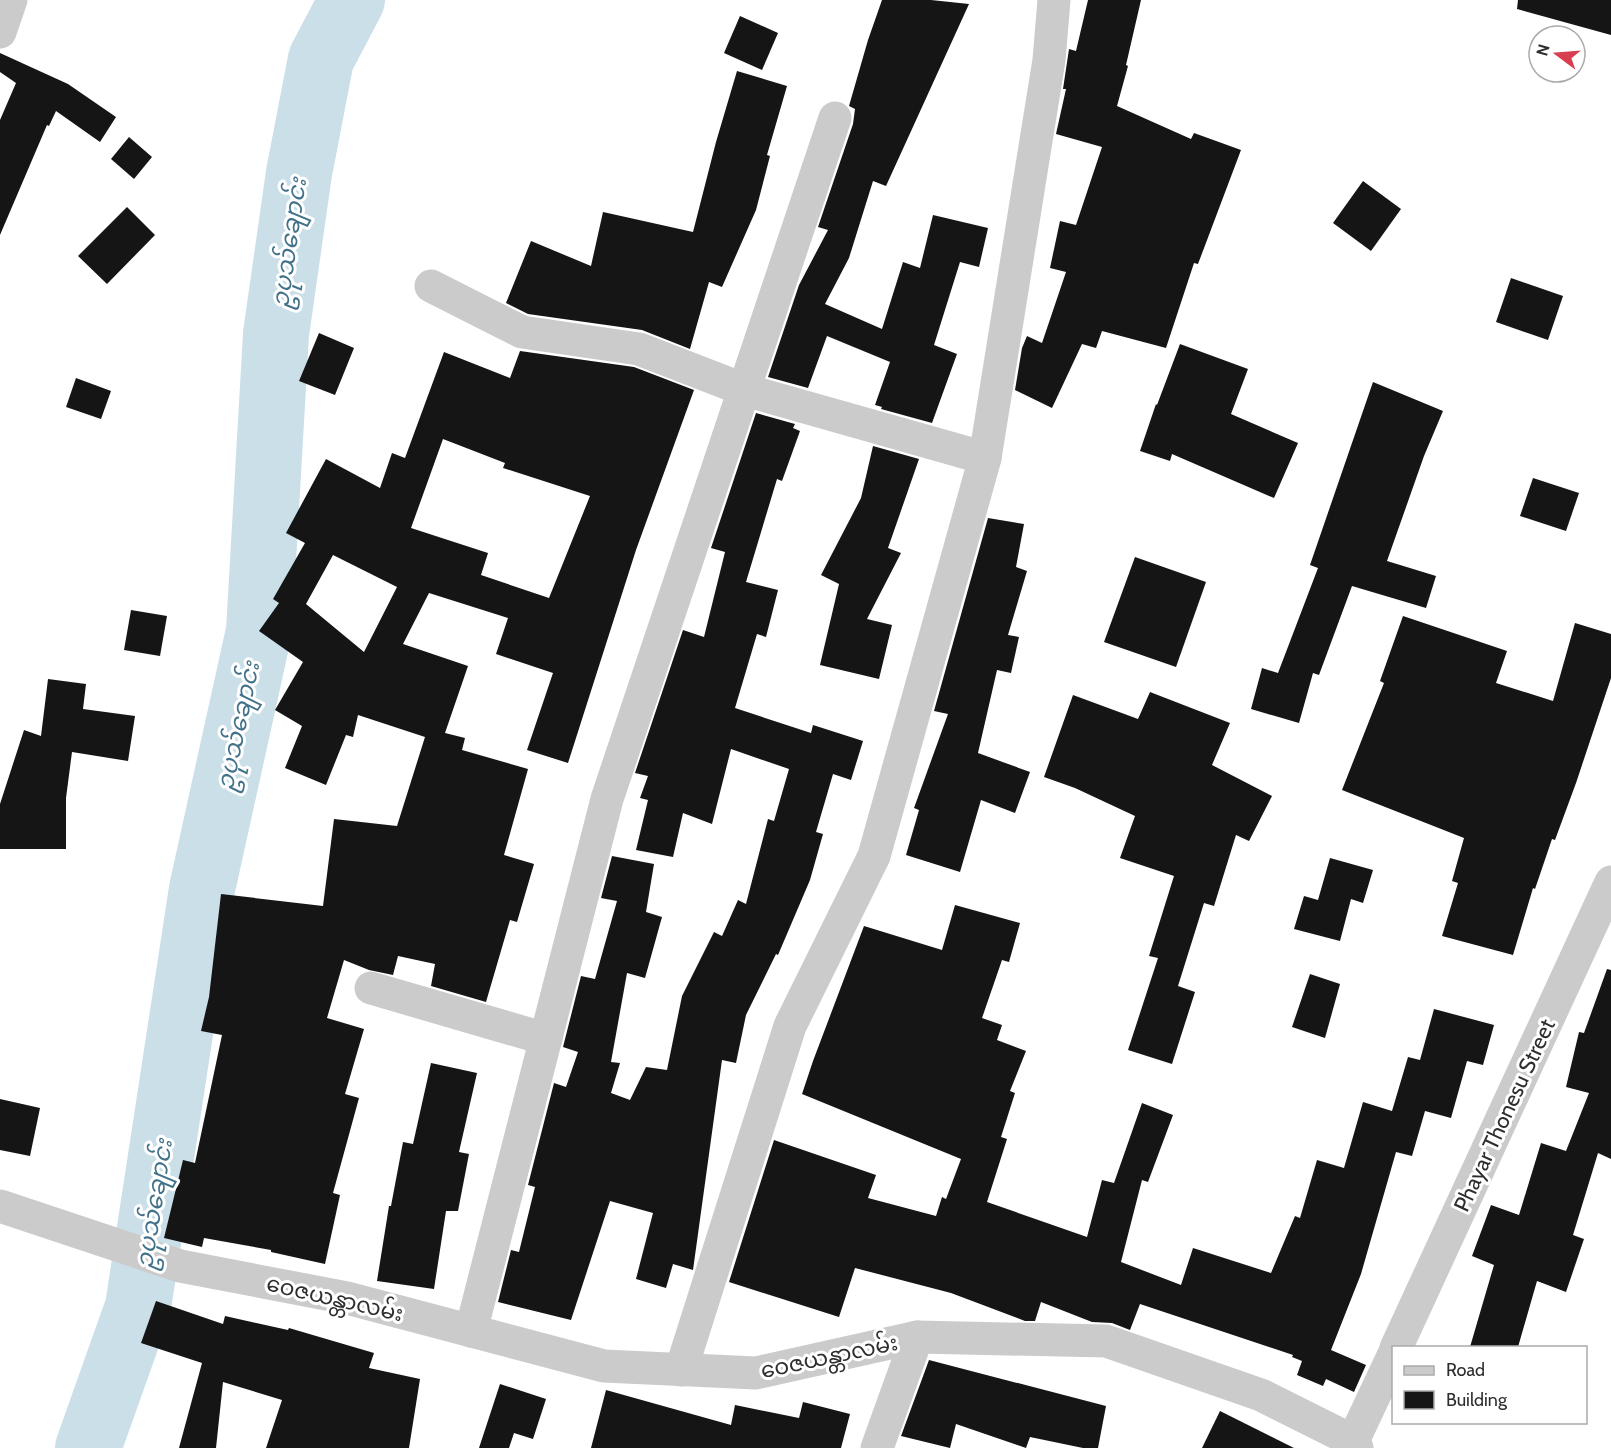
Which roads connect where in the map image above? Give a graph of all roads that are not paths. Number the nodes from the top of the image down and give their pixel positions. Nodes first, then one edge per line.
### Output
1 (11, 0) edge
2 (1054, 0) edge
3 (0, 32) edge
4 (835, 118) dead end
5 (431, 286) dead end
6 (745, 390) junction
7 (985, 458) junction
8 (1611, 882) edge
9 (371, 988) dead end
10 (546, 1039) junction
11 (0, 1206) edge
12 (471, 1331) junction
13 (917, 1337) junction
14 (1396, 1346) edge
15 (1392, 1359) edge
16 (681, 1370) junction
17 (1355, 1444) edge
18 (877, 1448) edge

1 - 3 street
2 - 7 street
4 - 6 street
5 - 6 street
6 - 7 street
6 - 10 street
7 - 16 street
8 - 14 street, Phayar Thonesu Street
9 - 10 street
10 - 12 street
11 - 12 street, ဝေဇယန္တာလမ်း
12 - 16 street, ဝေဇယန္တာလမ်း
13 - 16 street, ဝေဇယန္တာလမ်း
13 - 17 street, ဝေဇယန္တာလမ်း
13 - 18 street
15 - 17 street

